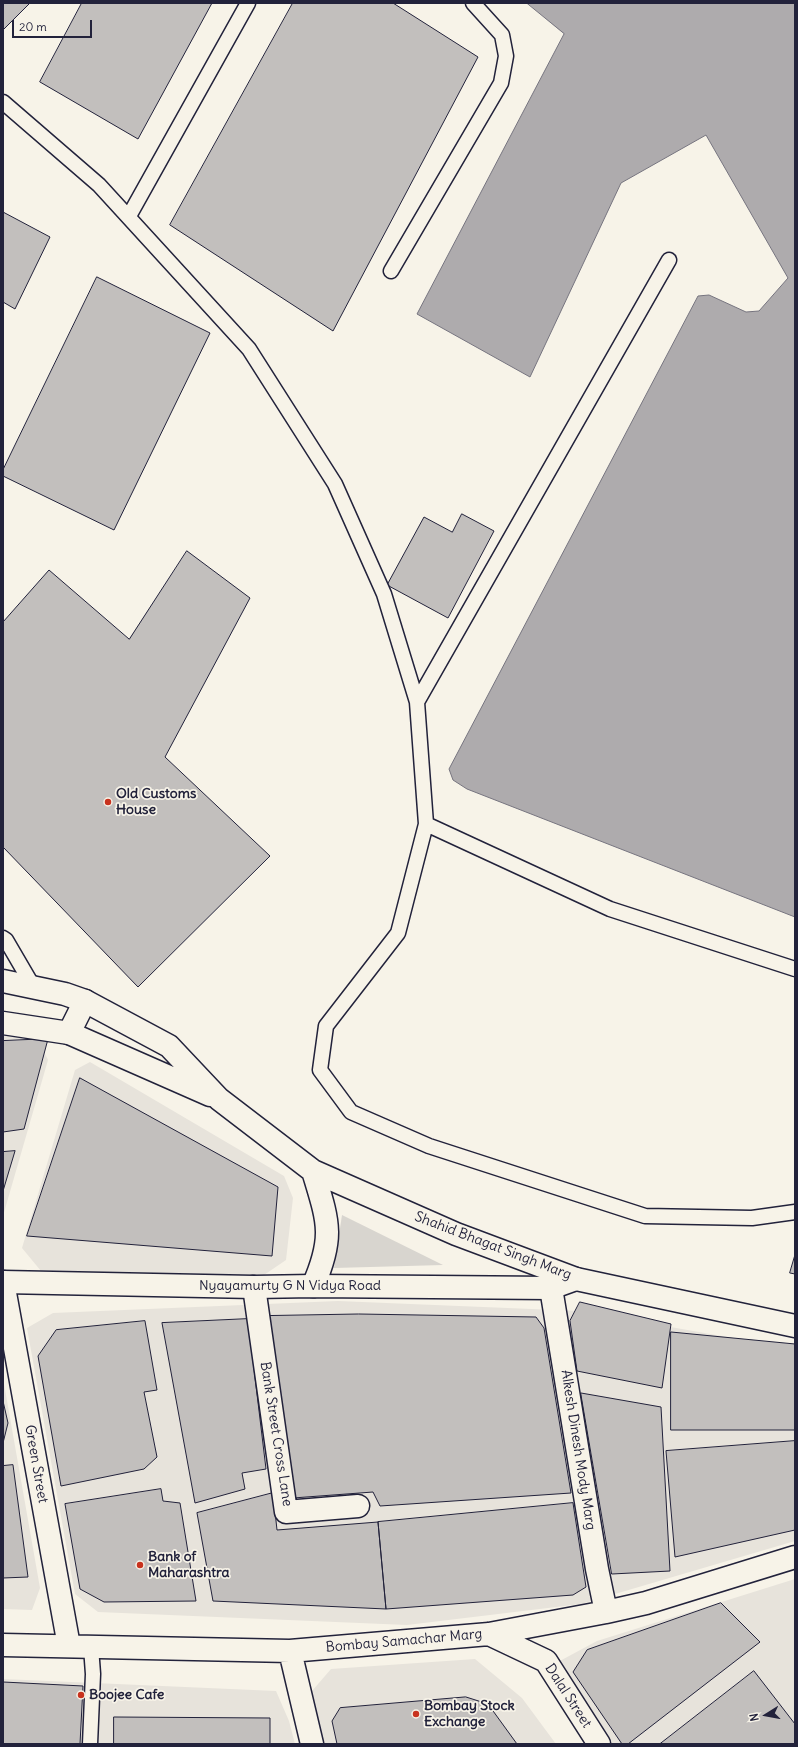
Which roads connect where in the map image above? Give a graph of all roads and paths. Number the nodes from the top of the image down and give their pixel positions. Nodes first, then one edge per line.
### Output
1 (248, 3) edge
2 (473, 3) edge
3 (3, 102) edge
4 (129, 216) junction
5 (669, 260) dead end
6 (391, 271) dead end
7 (417, 702) junction
8 (426, 824) junction
9 (3, 938) edge
10 (795, 969) edge
11 (3, 982) edge
12 (34, 988) junction
13 (85, 1000) junction
14 (3, 1023) edge
15 (69, 1033) junction
16 (219, 1099) junction
17 (313, 1171) junction
18 (795, 1212) edge
19 (576, 1279) junction
20 (3, 1282) edge
21 (313, 1286) junction
22 (254, 1287) junction
23 (551, 1288) junction
24 (795, 1326) edge
25 (358, 1506) dead end
26 (795, 1557) edge
27 (606, 1612) junction
28 (489, 1634) junction
29 (3, 1645) edge
30 (69, 1646) junction
31 (91, 1647) junction
32 (290, 1651) junction
33 (90, 1744) edge
34 (312, 1744) edge
35 (599, 1744) edge

1 - 4 lane
2 - 6 lane
3 - 4 lane
4 - 7 lane
5 - 7 lane
7 - 8 lane
8 - 10 lane
8 - 18 lane
9 - 12 lane
11 - 12 street, Shahid Bhagat Singh Marg
12 - 13 street, Shahid Bhagat Singh Marg
13 - 15 street
13 - 16 street, Shahid Bhagat Singh Marg
14 - 15 street, Shahid Bhagat Singh Marg
15 - 16 street, Shahid Bhagat Singh Marg
16 - 17 street, Shahid Bhagat Singh Marg
17 - 19 street, Shahid Bhagat Singh Marg
17 - 21 street
19 - 23 street, Nyayamurty G N Vidya Road
19 - 24 street, Shahid Bhagat Singh Marg
20 - 22 street, Nyayamurty G N Vidya Road
20 - 30 street, Green Street
21 - 22 street, Nyayamurty G N Vidya Road
21 - 23 street, Nyayamurty G N Vidya Road
22 - 25 street, Bank Street Cross Lane
23 - 27 street, Alkesh Dinesh Mody Marg
26 - 27 street, Bombay Samachar Marg
27 - 28 street, Bombay Samachar Marg
28 - 32 street, Bombay Samachar Marg
28 - 35 street, Dalal Street
29 - 30 street, Bombay Samachar Marg
30 - 31 street, Bombay Samachar Marg
31 - 32 street, Bombay Samachar Marg
31 - 33 lane
32 - 34 street

